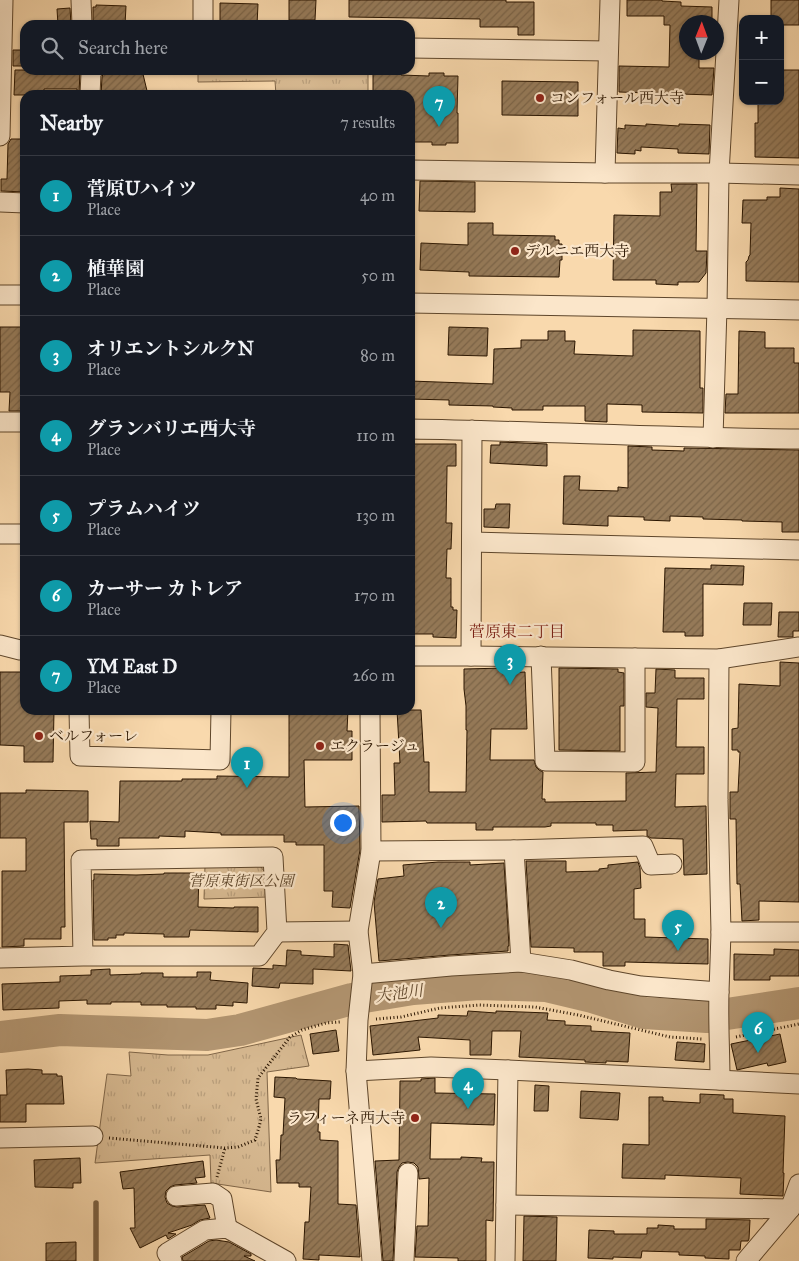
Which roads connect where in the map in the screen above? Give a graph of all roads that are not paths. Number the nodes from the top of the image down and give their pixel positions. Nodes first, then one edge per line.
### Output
1 (3, 0) edge
2 (81, 0) edge
3 (203, 0) edge
4 (610, 0) edge
5 (728, 0) edge
6 (82, 20) edge
7 (203, 20) edge
8 (415, 48) edge
9 (608, 51) junction
10 (91, 75) edge
11 (90, 90) edge
12 (0, 136) edge
13 (415, 170) edge
14 (719, 172) junction
15 (605, 173) junction
16 (799, 175) edge
17 (0, 202) edge
18 (20, 203) edge
19 (0, 295) edge
20 (20, 295) edge
21 (415, 303) edge
22 (717, 308) junction
23 (799, 310) edge
24 (0, 422) edge
25 (20, 422) edge
26 (415, 430) edge
27 (472, 430) junction
28 (714, 438) junction
29 (799, 439) edge
30 (0, 534) edge
31 (20, 534) edge
32 (472, 542) junction
33 (799, 550) edge
34 (0, 645) edge
35 (799, 647) edge
36 (20, 650) edge
37 (415, 656) edge
38 (471, 656) junction
39 (540, 656) junction
40 (635, 658) junction
41 (719, 659) junction
42 (80, 715) edge
43 (221, 715) edge
44 (370, 715) edge
45 (514, 850) junction
46 (371, 851) junction
47 (672, 864) dead end
48 (358, 931) junction
49 (277, 932) junction
50 (721, 932) junction
51 (799, 932) edge
52 (82, 956) junction
53 (0, 958) edge
54 (521, 962) junction
55 (363, 979) junction
56 (719, 992) junction
57 (508, 1070) junction
58 (356, 1071) junction
59 (720, 1080) junction
60 (799, 1084) edge
61 (93, 1136) road end
62 (0, 1138) edge
63 (408, 1172) dead end
64 (799, 1184) edge
65 (176, 1196) dead end
66 (506, 1205) junction
67 (790, 1209) junction
68 (227, 1228) junction
69 (172, 1261) edge
70 (286, 1261) edge
71 (372, 1261) edge
72 (404, 1261) edge
73 (505, 1261) edge
74 (746, 1261) edge

1 - 12 street
2 - 6 street
3 - 7 street
4 - 9 street
5 - 14 street
8 - 9 street
9 - 15 street
10 - 11 street
13 - 15 street
14 - 15 street
14 - 16 street
14 - 22 street
17 - 18 street
19 - 20 street
21 - 22 street
22 - 23 street
22 - 28 street
24 - 25 street
26 - 27 street
27 - 28 street
27 - 32 street
28 - 29 street
30 - 31 street
32 - 33 street
32 - 38 street
34 - 36 street
35 - 41 street
37 - 38 street
38 - 39 street
39 - 40 street
39 - 40 street
40 - 41 street
41 - 50 street
42 - 43 street
44 - 46 street
45 - 46 street
45 - 47 street
45 - 54 street
46 - 48 street
48 - 49 street
48 - 55 street
49 - 52 street
49 - 52 street
50 - 51 street
50 - 56 street
52 - 53 street
54 - 55 street
54 - 56 street
55 - 58 street
56 - 59 street
57 - 58 street
57 - 59 street
57 - 66 street
58 - 71 street
59 - 60 street
61 - 62 street
63 - 72 street
64 - 67 street
65 - 68 street
66 - 67 street
66 - 73 street
67 - 74 street
68 - 69 street
68 - 70 street

